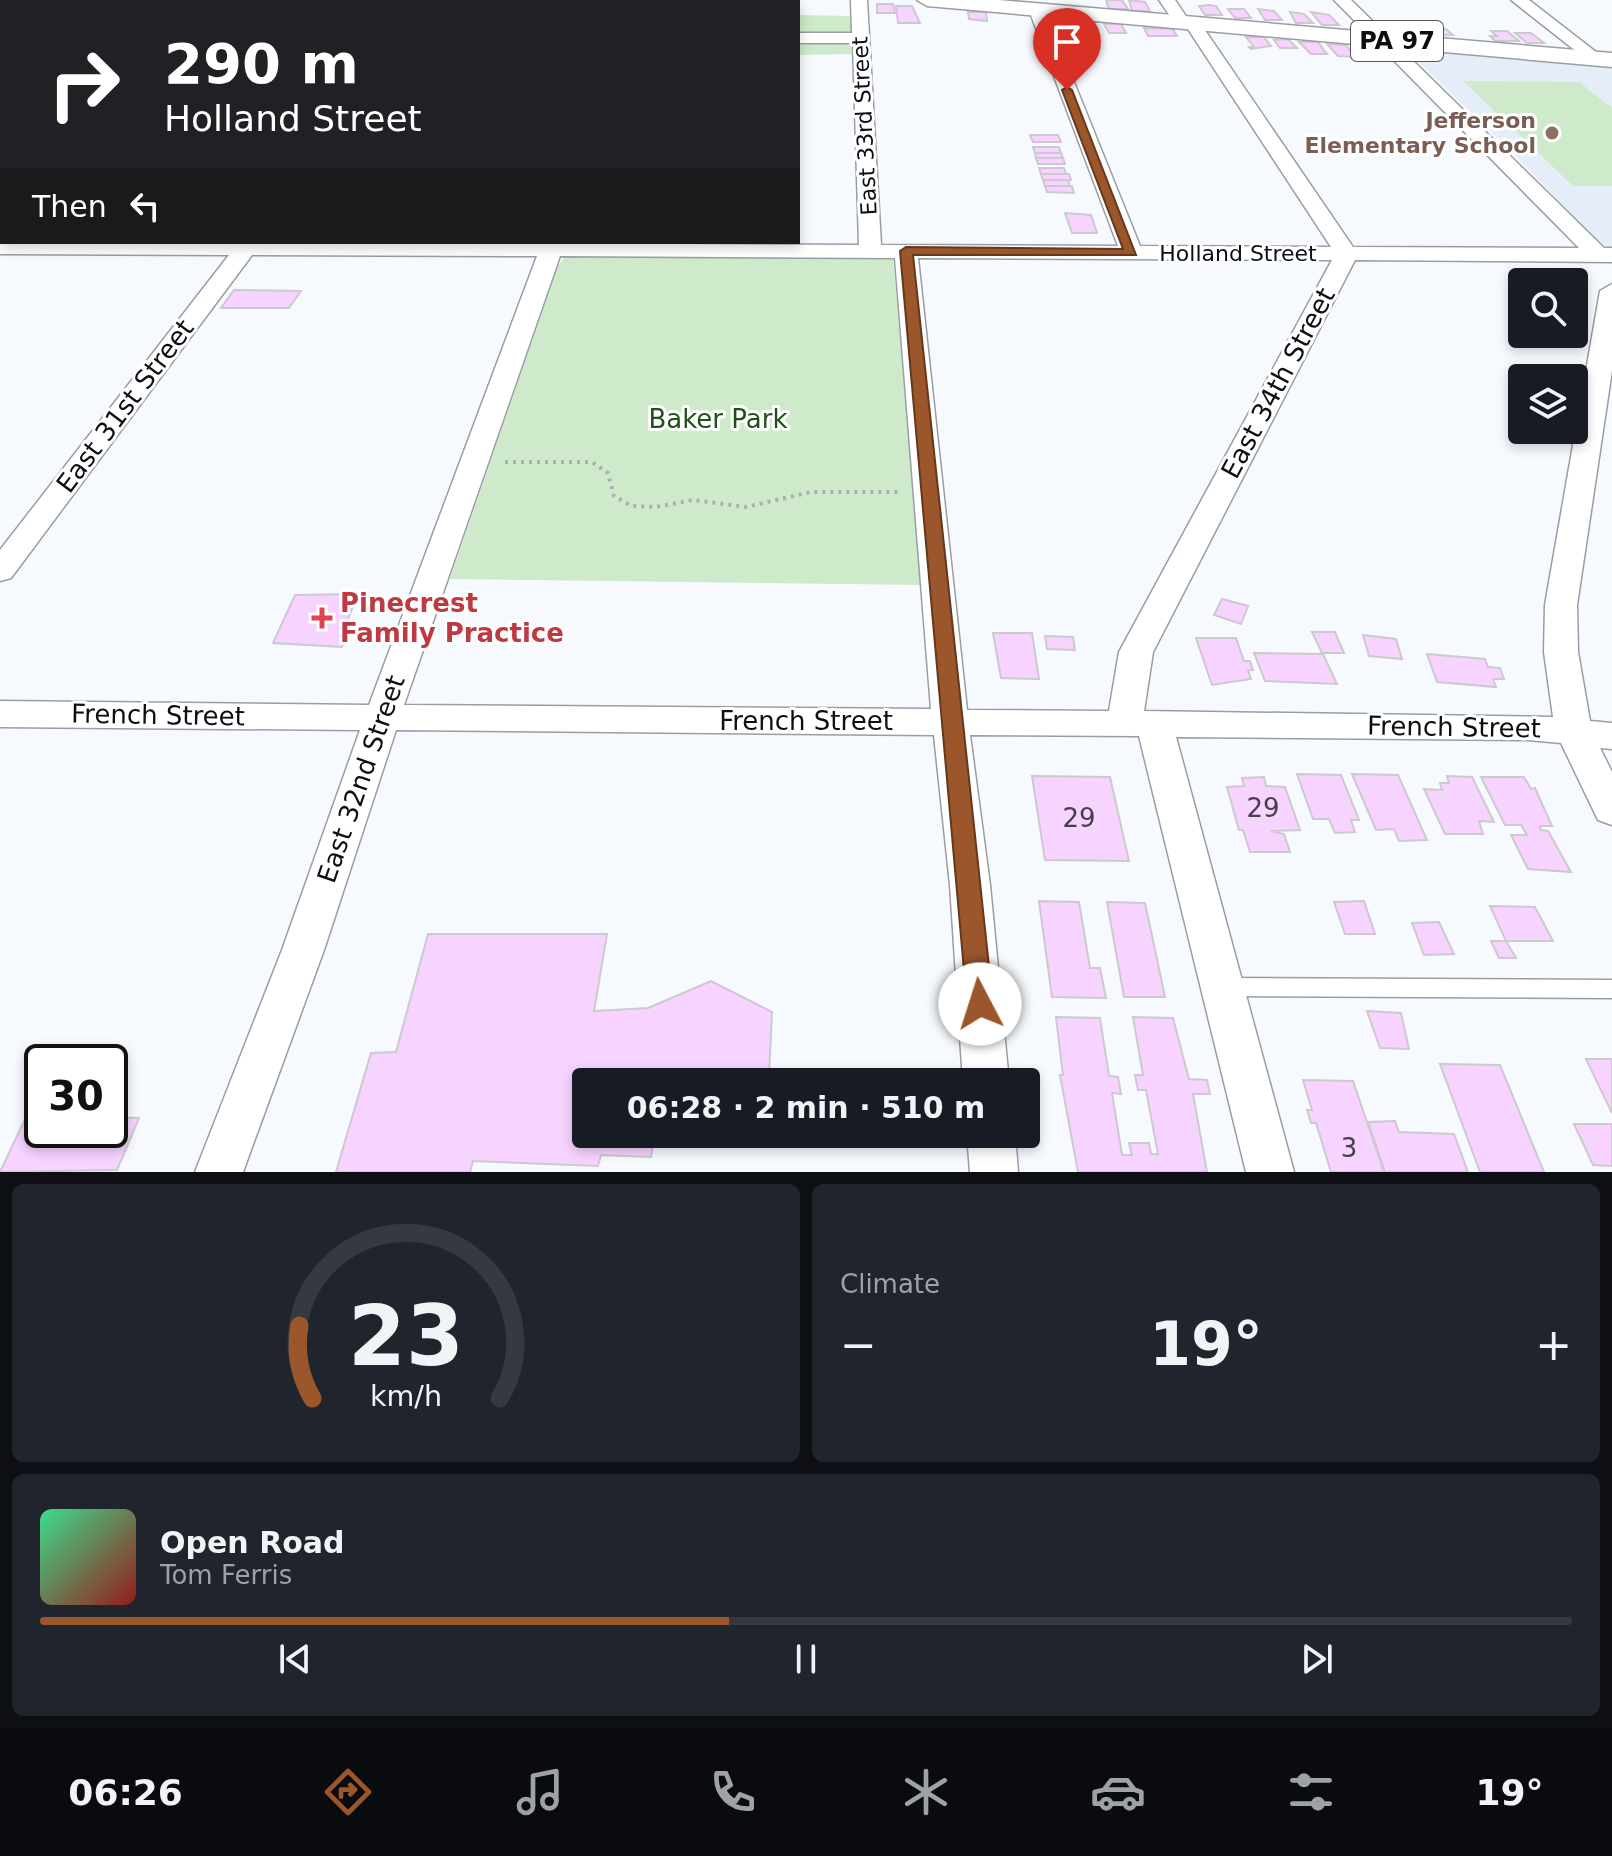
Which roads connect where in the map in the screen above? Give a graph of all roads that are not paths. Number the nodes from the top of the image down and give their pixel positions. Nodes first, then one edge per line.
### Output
1 (859, 0) edge
2 (927, 0) edge
3 (1167, 0) edge
4 (1342, 0) edge
5 (1519, 0) edge
6 (957, 1) edge
7 (1037, 10) junction
8 (1187, 23) junction
9 (800, 38) edge
10 (860, 38) junction
11 (1383, 40) junction
12 (1604, 60) edge
13 (247, 245) edge
14 (0, 247) edge
15 (567, 247) edge
16 (870, 251) junction
17 (906, 251) junction
18 (1131, 252) junction
19 (1347, 254) junction
20 (1605, 255) edge
21 (1612, 291) edge
22 (0, 571) edge
23 (0, 714) edge
24 (382, 717) junction
25 (951, 722) junction
26 (1140, 723) junction
27 (1573, 730) junction
28 (1612, 736) edge
29 (1612, 810) edge
30 (1223, 987) junction
31 (1612, 989) edge
32 (985, 1068) edge
33 (992, 1148) edge
34 (219, 1172) edge
35 (994, 1172) edge
36 (1270, 1172) edge

1 - 10 street, East 33rd Street
2 - 6 main road, PA 97
3 - 8 street
4 - 11 street
5 - 12 street
6 - 7 main road, PA 97
7 - 8 main road, PA 97
7 - 18 street
8 - 11 main road, PA 97
8 - 19 street
9 - 10 street
10 - 16 street, East 33rd Street
11 - 12 main road, PA 97
11 - 20 street
13 - 14 street, Holland Street
13 - 15 street, Holland Street
13 - 22 street, East 31st Street
15 - 16 street, Holland Street
15 - 24 street, East 32nd Street
16 - 17 street, Holland Street
17 - 18 street, Holland Street
17 - 25 street
18 - 19 street, Holland Street
19 - 20 street, Holland Street
19 - 26 street, East 34th Street
21 - 27 street
23 - 24 street, French Street
24 - 25 street, French Street
24 - 34 street, East 32nd Street
25 - 26 street, French Street
25 - 32 street
26 - 27 street, French Street
26 - 30 street, East 34th Street
27 - 28 street, French Street
27 - 29 street
30 - 31 lane
30 - 36 street, East 34th Street
33 - 35 street

